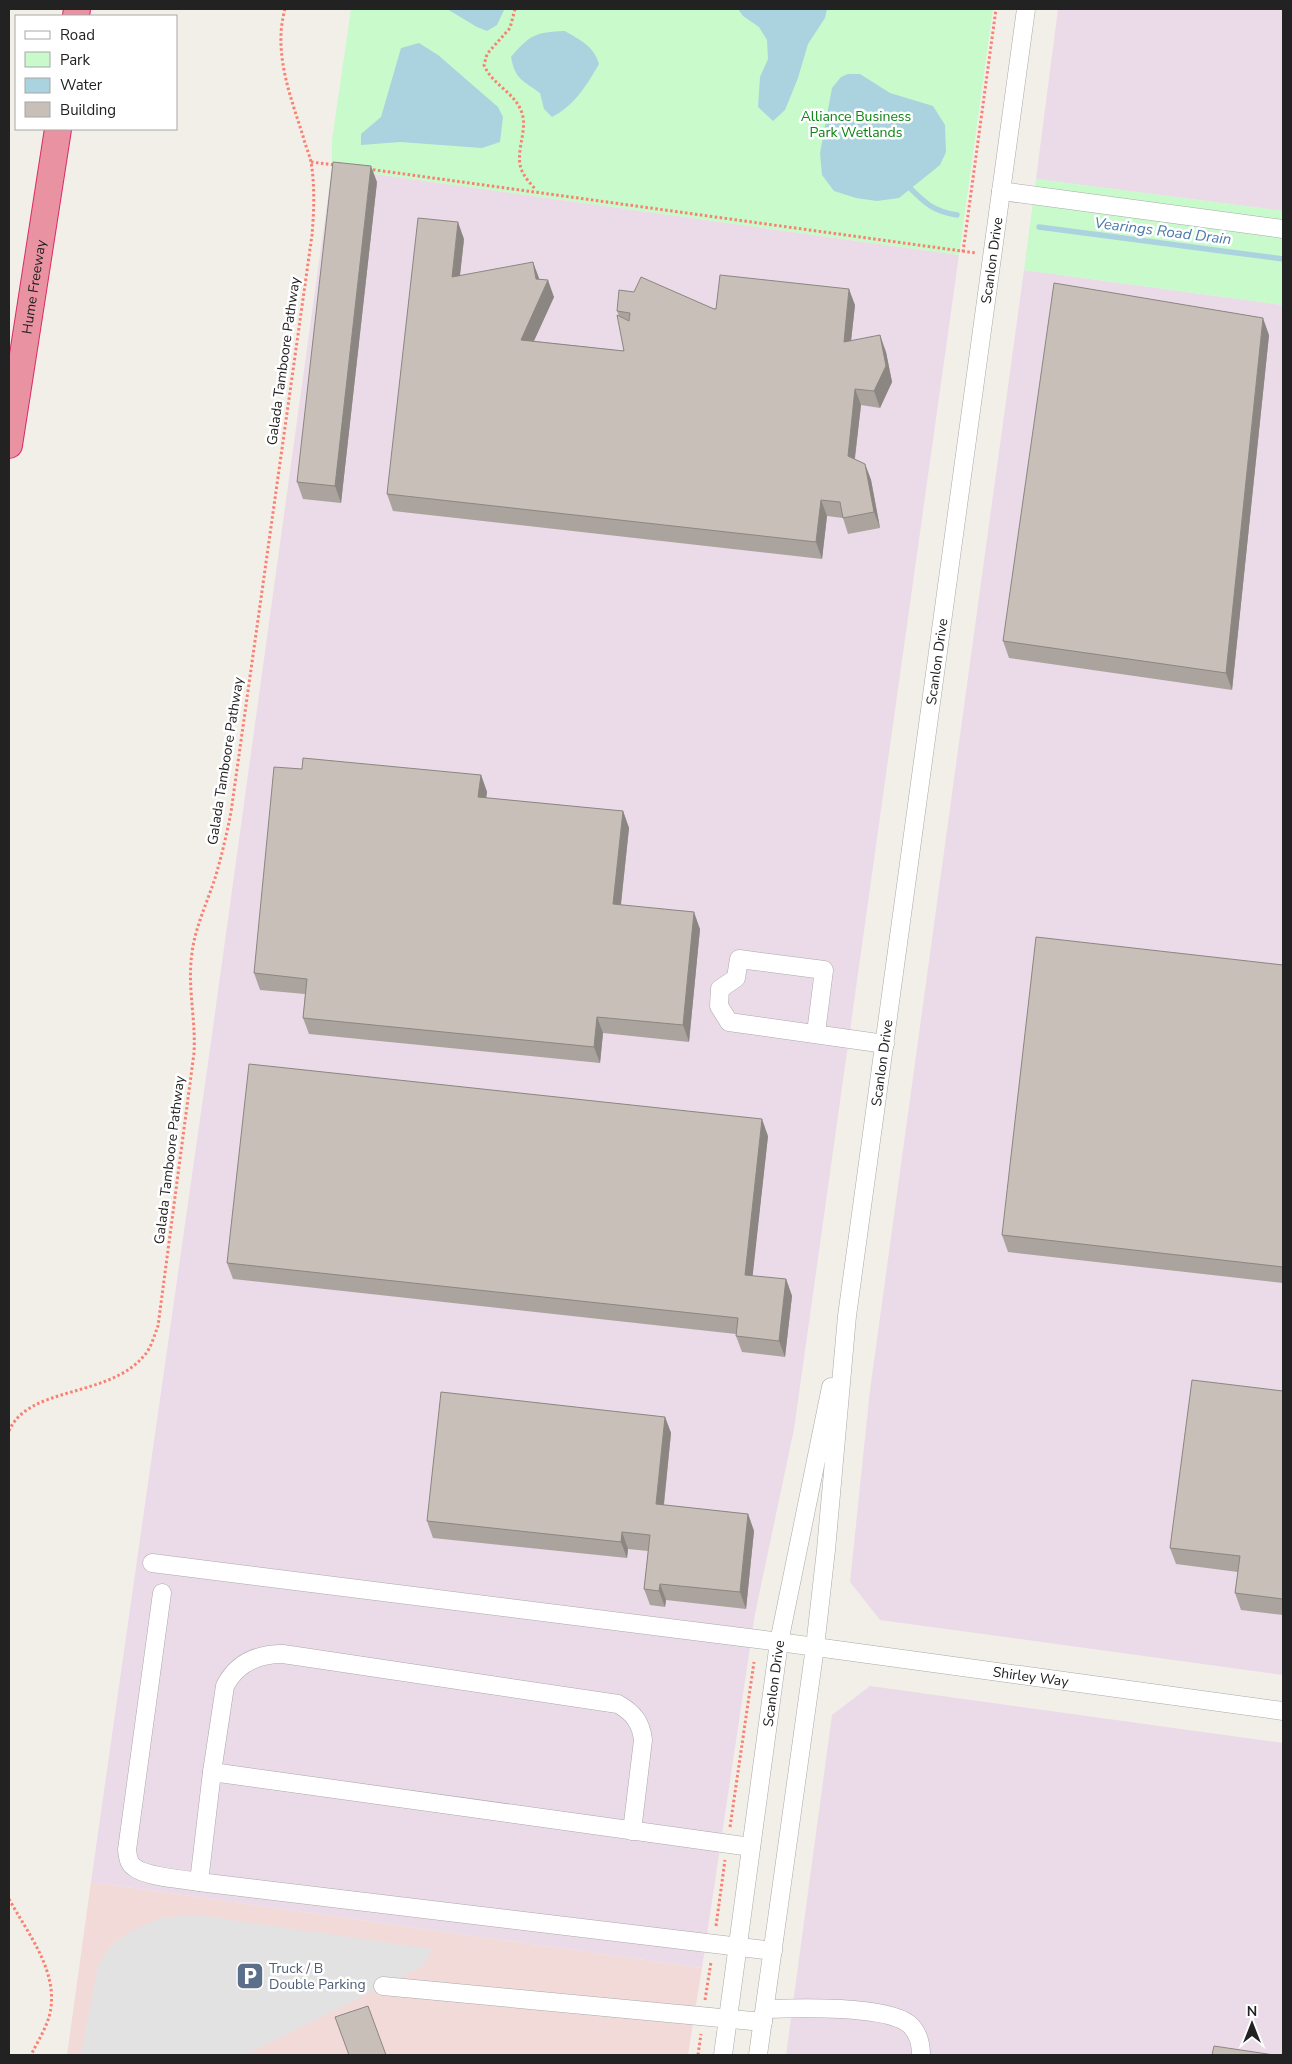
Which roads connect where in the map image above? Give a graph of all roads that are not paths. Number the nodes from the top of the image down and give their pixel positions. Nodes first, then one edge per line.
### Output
1 (1026, 9) edge
2 (58, 130) edge
3 (1001, 191) junction
4 (1283, 229) edge
5 (9, 445) edge
6 (816, 1034) junction
7 (885, 1044) junction
8 (847, 1316) junction
9 (152, 1563) dead end
10 (162, 1594) dead end
11 (779, 1642) junction
12 (815, 1647) junction
13 (1283, 1711) edge
14 (212, 1772) junction
15 (632, 1831) junction
16 (751, 1847) junction
17 (199, 1882) junction
18 (737, 1946) junction
19 (773, 1951) junction
20 (383, 1986) dead end
21 (764, 2015) junction
22 (727, 2017) junction
23 (722, 2055) edge
24 (758, 2055) edge
25 (921, 2055) edge

1 - 3 street, Scanlon Drive
2 - 5 highway, Hume Freeway
3 - 4 street
3 - 7 street, Scanlon Drive
6 - 6 street
6 - 7 street
7 - 8 street, Scanlon Drive
8 - 11 street, Scanlon Drive
8 - 12 street, Scanlon Drive
9 - 11 street, Shirley Way
10 - 17 street
11 - 12 street, Shirley Way
11 - 16 street, Scanlon Drive
12 - 13 street, Shirley Way
12 - 19 street, Scanlon Drive
14 - 15 street
14 - 15 street
14 - 17 street
15 - 16 street
16 - 18 street, Scanlon Drive
17 - 18 street
18 - 19 street
18 - 22 street, Scanlon Drive
19 - 21 street, Scanlon Drive
20 - 22 street
21 - 22 street
21 - 24 street, Scanlon Drive
21 - 25 street
22 - 23 street, Scanlon Drive

